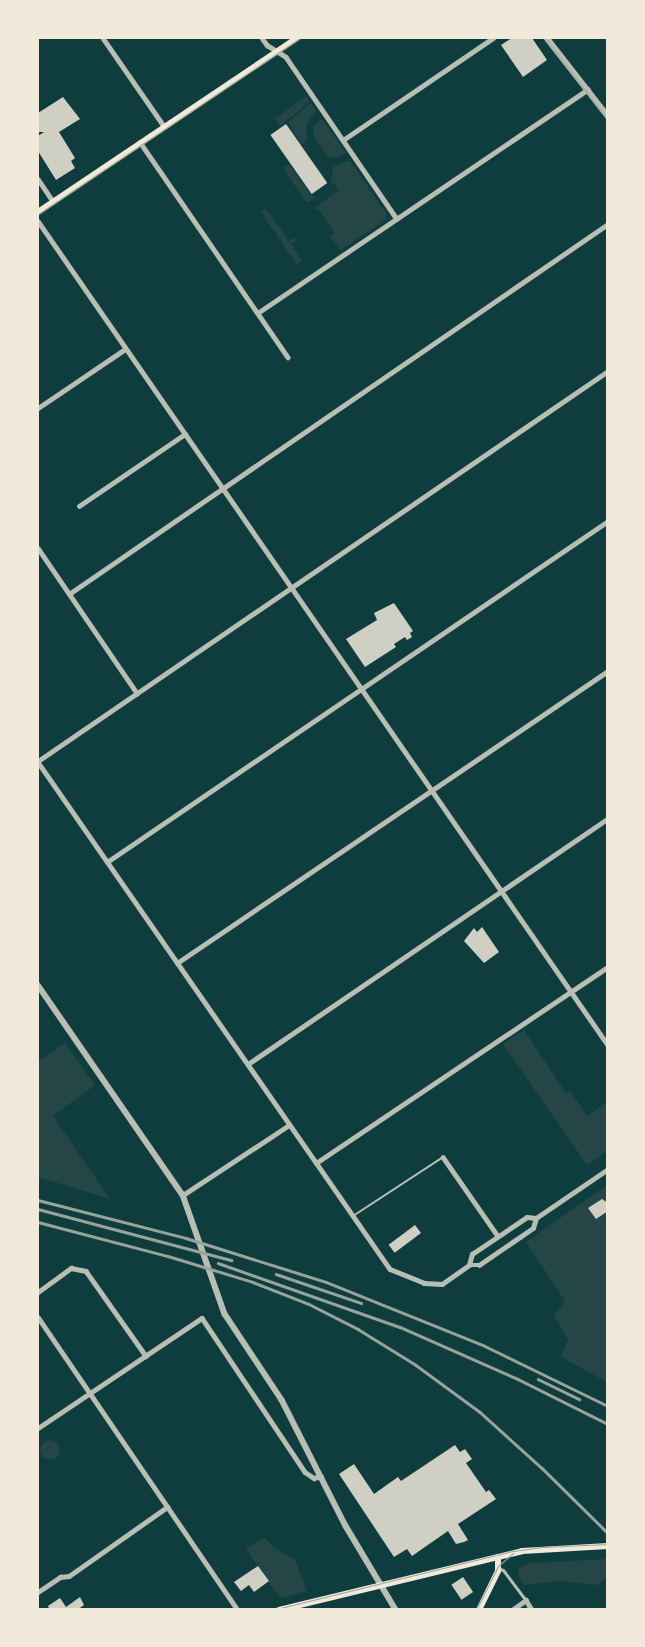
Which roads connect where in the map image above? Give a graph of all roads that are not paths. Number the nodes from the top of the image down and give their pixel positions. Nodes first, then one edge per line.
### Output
1 (103, 38) edge
2 (262, 38) edge
3 (297, 38) edge
4 (493, 38) edge
5 (547, 38) edge
6 (277, 51) junction
7 (588, 89) junction
8 (608, 116) edge
9 (164, 126) junction
10 (344, 140) junction
11 (140, 142) junction
12 (38, 179) edge
13 (53, 201) junction
14 (38, 212) edge
15 (397, 219) junction
16 (38, 220) edge
17 (608, 224) edge
18 (259, 312) junction
19 (125, 348) junction
20 (288, 357) dead end
21 (608, 371) edge
22 (38, 408) edge
23 (185, 434) junction
24 (223, 488) junction
25 (79, 506) dead end
26 (608, 521) edge
27 (38, 548) edge
28 (291, 587) junction
29 (69, 594) junction
30 (608, 671) edge
31 (361, 689) junction
32 (137, 693) junction
33 (38, 761) edge
34 (434, 791) junction
35 (608, 818) edge
36 (107, 862) junction
37 (502, 891) junction
38 (177, 963) junction
39 (608, 968) edge
40 (38, 985) edge
41 (571, 992) junction
42 (608, 1044) edge
43 (248, 1064) junction
44 (289, 1125) junction
45 (443, 1158) joint
46 (316, 1163) junction
47 (608, 1169) edge
48 (183, 1196) junction
49 (352, 1216) junction
50 (536, 1218) junction
51 (498, 1236) junction
52 (469, 1265) junction
53 (38, 1292) edge
54 (38, 1317) edge
55 (146, 1356) junction
56 (91, 1394) junction
57 (38, 1428) edge
58 (321, 1476) junction
59 (167, 1508) junction
60 (608, 1546) edge
61 (498, 1556) junction
62 (498, 1568) junction
63 (381, 1585) junction
64 (38, 1592) edge
65 (526, 1600) junction
66 (238, 1610) edge
67 (279, 1610) edge
68 (396, 1610) edge
69 (478, 1610) edge
70 (512, 1610) edge
71 (532, 1610) edge

1 - 9 street
2 - 6 street
3 - 6 main road
4 - 10 street
5 - 7 street
6 - 9 main road
6 - 10 street
7 - 8 street
7 - 15 street
9 - 11 main road
10 - 15 street
11 - 13 main road
11 - 18 street
12 - 13 street
13 - 14 main road
15 - 18 street
16 - 19 street
17 - 24 street
18 - 20 street
19 - 22 street
19 - 23 street
21 - 28 street
23 - 24 street
23 - 25 street
24 - 28 street
24 - 29 street
26 - 31 street
27 - 29 street
28 - 31 street
28 - 32 street
29 - 32 street
30 - 34 street
31 - 34 street
31 - 36 street
32 - 33 street
33 - 36 street
34 - 37 street
34 - 38 street
35 - 37 street
36 - 38 street
37 - 41 street
37 - 43 street
38 - 43 street
39 - 41 street
40 - 48 street
41 - 42 street
41 - 46 street
43 - 44 street
44 - 46 street
44 - 48 street
45 - 49 lane
45 - 51 street
46 - 49 street
47 - 50 street
48 - 58 street
49 - 52 street
50 - 51 street
50 - 52 street
51 - 52 street
53 - 55 street
54 - 56 street
55 - 56 street
55 - 58 street
56 - 57 street
56 - 59 street
58 - 63 street
59 - 64 street
59 - 66 street
60 - 61 main road
61 - 62 main road
61 - 63 main road
62 - 65 street
62 - 69 main road
63 - 67 main road
63 - 68 street
65 - 70 street
65 - 71 street

